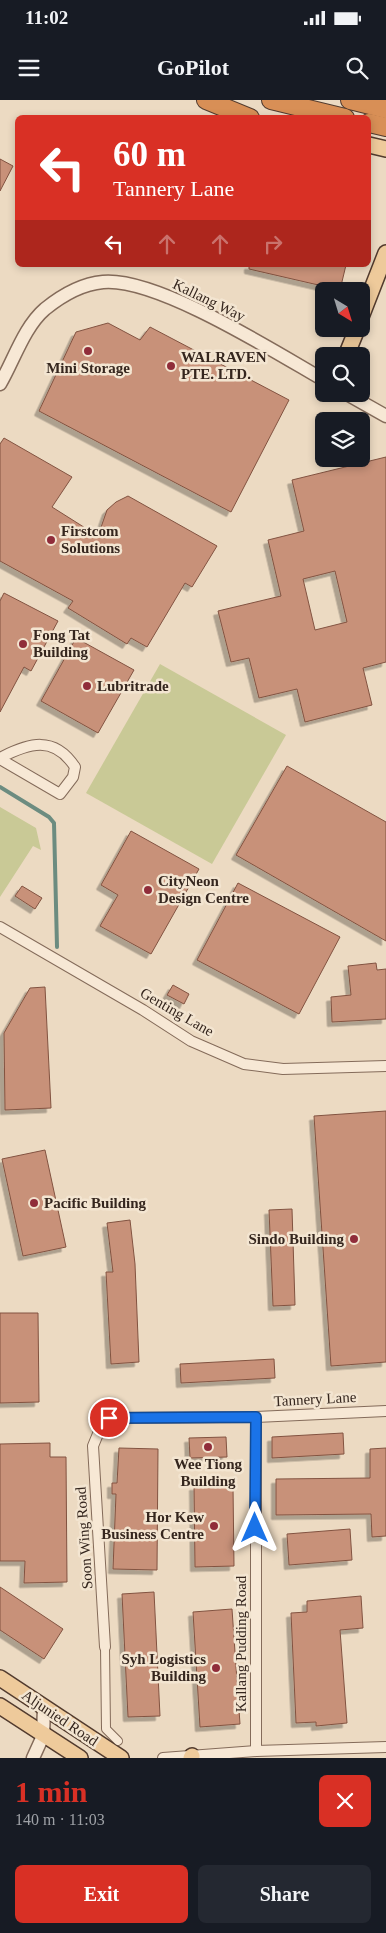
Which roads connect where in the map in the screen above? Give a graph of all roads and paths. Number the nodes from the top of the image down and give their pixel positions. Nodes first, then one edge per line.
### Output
1 (206, 100) edge
2 (272, 100) edge
3 (350, 100) edge
4 (386, 109) edge
5 (243, 115) edge
6 (333, 115) edge
7 (371, 123) edge
8 (386, 127) edge
9 (371, 145) edge
10 (386, 149) edge
11 (386, 253) edge
12 (370, 294) edge
13 (315, 375) edge
14 (0, 384) edge
15 (361, 402) edge
16 (386, 416) edge
17 (0, 758) edge
18 (0, 927) edge
19 (386, 1066) edge
20 (386, 1410) edge
21 (256, 1417) junction
22 (100, 1429) joint
23 (105, 1647) joint
24 (0, 1678) edge
25 (0, 1706) edge
26 (44, 1707) junction
27 (43, 1736) junction
28 (118, 1741) dead end
29 (386, 1747) edge
30 (256, 1751) junction
31 (192, 1757) edge
32 (33, 1758) edge
33 (80, 1758) edge
34 (121, 1758) edge
35 (165, 1758) edge

1 - 5 highway
2 - 6 highway
3 - 4 highway
7 - 8 highway
9 - 10 main road
11 - 12 main road
13 - 14 street, Kallang Way
15 - 16 street
17 - 17 street
18 - 19 street, Genting Lane
20 - 21 street, Tannery Lane
21 - 22 street, Tannery Lane
21 - 30 street, Kallang Pudding Road
22 - 23 street, Soon Wing Road
23 - 28 street
24 - 26 main road, Aljunied Road
25 - 27 main road, Aljunied Road
26 - 27 street
26 - 34 main road, Aljunied Road
27 - 32 street
27 - 33 main road, Aljunied Road
29 - 30 street
30 - 31 street
31 - 35 street

